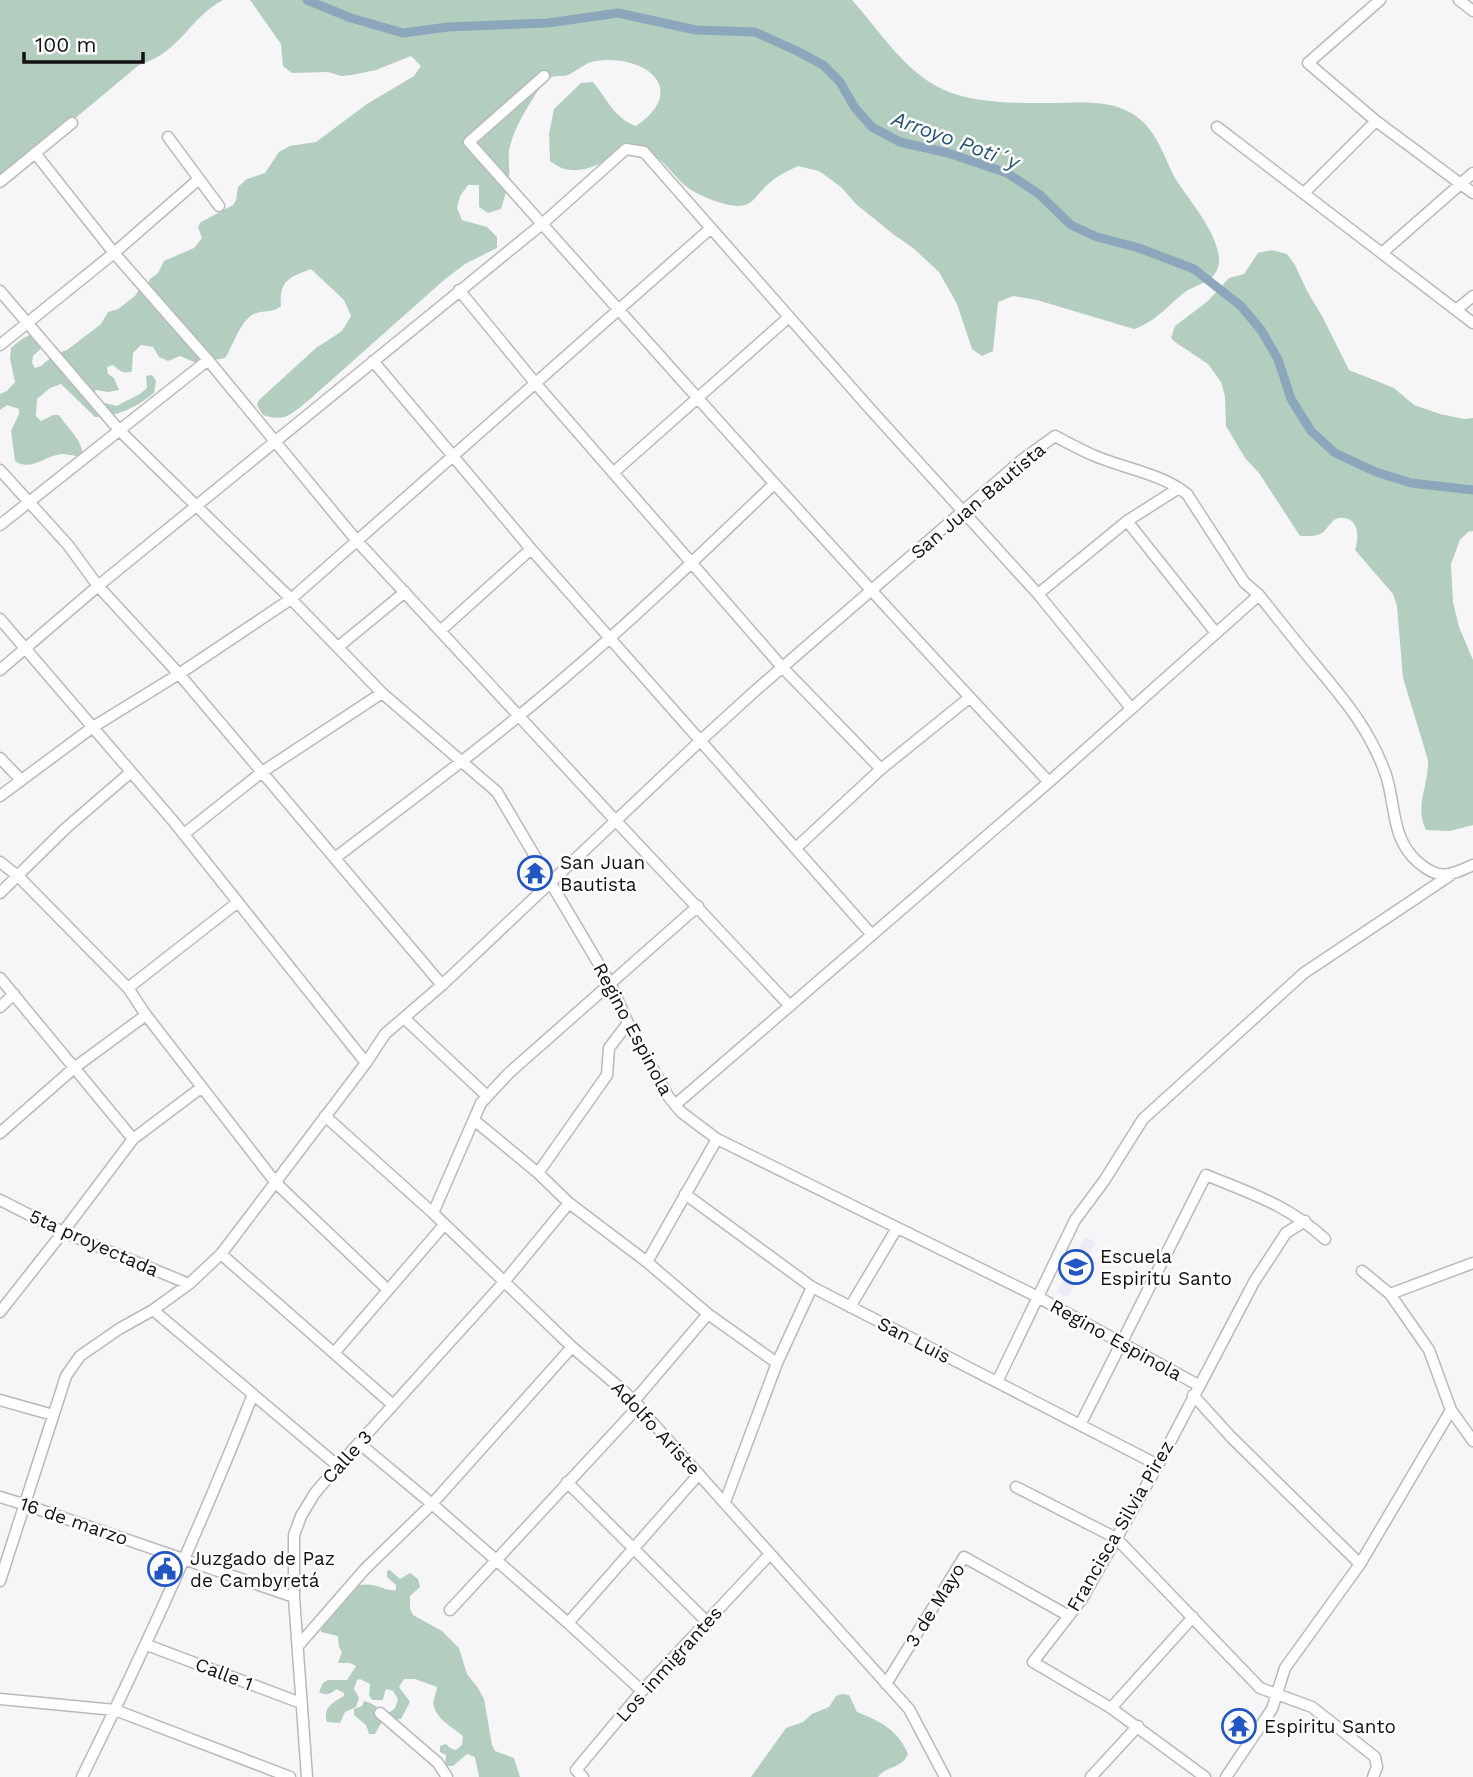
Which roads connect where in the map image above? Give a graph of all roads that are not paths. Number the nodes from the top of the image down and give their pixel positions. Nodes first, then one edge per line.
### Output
1 (1381, 0) edge
2 (1459, 0) edge
3 (1473, 10) edge
4 (544, 76) dead end
5 (1376, 121) junction
6 (72, 122) dead end
7 (1217, 127) dead end
8 (168, 137) dead end
9 (35, 153) junction
10 (1473, 173) edge
11 (199, 179) junction
12 (0, 182) edge
13 (1461, 184) junction
14 (1304, 193) junction
15 (1473, 194) edge
16 (219, 206) dead end
17 (542, 223) junction
18 (711, 228) junction
19 (114, 253) junction
20 (1382, 253) junction
21 (459, 290) junction
22 (0, 291) edge
23 (1473, 296) edge
24 (1456, 310) junction
25 (618, 312) junction
26 (789, 317) junction
27 (27, 323) junction
28 (1473, 323) edge
29 (0, 345) edge
30 (208, 360) junction
31 (373, 361) junction
32 (536, 384) junction
33 (697, 399) junction
34 (119, 430) junction
35 (273, 442) junction
36 (453, 457) junction
37 (0, 470) edge
38 (614, 473) junction
39 (774, 484) junction
40 (1179, 488) junction
41 (29, 502) junction
42 (197, 505) junction
43 (964, 511) junction
44 (1127, 522) junction
45 (0, 525) edge
46 (357, 541) junction
47 (531, 549) junction
48 (692, 563) junction
49 (98, 586) junction
50 (405, 592) junction
51 (872, 592) junction
52 (1038, 594) junction
53 (1259, 595) junction
54 (291, 599) junction
55 (0, 618) edge
56 (440, 631) junction
57 (1216, 633) junction
58 (610, 637) junction
59 (338, 648) junction
60 (26, 649) junction
61 (782, 667) junction
62 (0, 670) edge
63 (179, 674) junction
64 (382, 693) junction
65 (969, 698) junction
66 (1131, 708) junction
67 (520, 715) junction
68 (93, 727) junction
69 (700, 741) junction
70 (0, 758) edge
71 (463, 761) junction
72 (881, 769) junction
73 (131, 772) junction
74 (262, 772) junction
75 (22, 780) junction
76 (1049, 782) junction
77 (0, 796) edge
78 (615, 820) junction
79 (184, 834) junction
80 (797, 847) junction
81 (335, 858) junction
82 (0, 862) edge
83 (1473, 865) edge
84 (1449, 876) junction
85 (19, 877) junction
86 (550, 881) junction
87 (0, 893) edge
88 (238, 902) junction
89 (698, 906) junction
90 (872, 935) junction
91 (0, 978) edge
92 (610, 983) junction
93 (442, 985) junction
94 (128, 988) junction
95 (14, 994) junction
96 (790, 1006) junction
97 (0, 1007) edge
98 (146, 1015) junction
99 (404, 1018) junction
100 (628, 1023) junction
101 (366, 1063) junction
102 (74, 1068) junction
103 (202, 1087) junction
104 (487, 1096) junction
105 (675, 1105) junction
106 (325, 1116) junction
107 (474, 1120) junction
108 (0, 1133) edge
109 (133, 1139) junction
110 (717, 1139) junction
111 (538, 1172) junction
112 (276, 1183) junction
113 (685, 1194) junction
114 (0, 1199) edge
115 (569, 1203) junction
116 (433, 1213) junction
117 (1306, 1221) junction
118 (443, 1225) junction
119 (897, 1228) junction
120 (63, 1233) junction
121 (1325, 1239) dead end
122 (221, 1254) junction
123 (647, 1262) junction
124 (1473, 1263) edge
125 (1362, 1271) dead end
126 (504, 1282) junction
127 (189, 1284) junction
128 (812, 1287) junction
129 (388, 1290) junction
130 (1390, 1294) junction
131 (1036, 1296) junction
132 (850, 1307) junction
133 (153, 1310) junction
134 (0, 1312) edge
135 (708, 1314) junction
136 (1122, 1343) junction
137 (572, 1347) junction
138 (334, 1353) junction
139 (777, 1363) junction
140 (997, 1382) junction
141 (1198, 1385) junction
142 (253, 1394) junction
143 (1193, 1395) junction
144 (0, 1400) edge
145 (636, 1404) junction
146 (393, 1405) junction
147 (1451, 1410) junction
148 (53, 1415) junction
149 (1080, 1425) junction
150 (1473, 1441) edge
151 (360, 1444) junction
152 (1157, 1465) junction
153 (338, 1466) junction
154 (699, 1474) junction
155 (568, 1482) junction
156 (1016, 1487) dead end
157 (0, 1497) edge
158 (724, 1502) junction
159 (23, 1503) junction
160 (432, 1504) junction
161 (1116, 1538) junction
162 (634, 1550) junction
163 (770, 1553) junction
164 (186, 1560) junction
165 (497, 1561) junction
166 (1360, 1564) junction
167 (0, 1581) edge
168 (295, 1597) junction
169 (450, 1610) dead end
170 (1069, 1616) junction
171 (1193, 1617) junction
172 (707, 1622) junction
173 (568, 1623) junction
174 (147, 1645) junction
175 (298, 1646) junction
176 (887, 1684) junction
177 (642, 1691) junction
178 (1277, 1695) junction
179 (0, 1699) edge
180 (301, 1703) junction
181 (1111, 1707) junction
182 (115, 1710) junction
183 (380, 1713) dead end
184 (1138, 1726) junction
185 (286, 1776) edge
186 (82, 1777) edge
187 (307, 1777) edge
188 (447, 1777) edge
189 (583, 1777) edge
190 (945, 1777) edge
191 (1091, 1777) edge
192 (1205, 1777) edge
193 (1226, 1777) edge
194 (1373, 1777) edge

1 - 5 street
2 - 3 street
4 - 17 street
5 - 13 street
5 - 14 street
6 - 9 street
7 - 14 street
8 - 11 street
9 - 12 street
9 - 19 street
10 - 13 street
11 - 16 street
11 - 19 street
13 - 15 street
13 - 20 street
14 - 20 street
17 - 18 street
17 - 21 street
17 - 25 street
18 - 25 street
18 - 26 street
19 - 27 street
19 - 30 street
20 - 24 street
21 - 31 street
21 - 32 street
22 - 27 street, Regino Espinola
23 - 24 street
24 - 28 street
25 - 32 street
25 - 33 street
26 - 33 street
26 - 43 street
27 - 29 street
27 - 34 street, Regino Espinola
30 - 34 street
30 - 35 street
31 - 35 street
31 - 36 street
32 - 36 street
32 - 38 street
33 - 38 street
33 - 39 street
34 - 41 street
34 - 42 street, Regino Espinola
35 - 42 street
35 - 46 street
36 - 46 street
36 - 47 street
37 - 41 street
38 - 48 street
39 - 48 street
39 - 51 street
40 - 43 street, San Juan Bautista
40 - 44 street
40 - 53 street
41 - 45 street
41 - 49 street
42 - 49 street
42 - 54 street, Regino Espinola
43 - 51 street, San Juan Bautista
43 - 52 street
44 - 52 street
44 - 57 street
46 - 50 street
46 - 54 street
47 - 56 street
47 - 58 street
48 - 58 street
48 - 61 street
49 - 60 street
49 - 63 street
50 - 56 street
50 - 59 street
51 - 61 street, San Juan Bautista
51 - 65 street
52 - 66 street
53 - 57 street
53 - 84 street
54 - 59 street, Regino Espinola
54 - 63 street
55 - 60 street
56 - 67 street
57 - 66 street
58 - 67 street
58 - 69 street
59 - 64 street, Regino Espinola
60 - 62 street
60 - 68 street
61 - 69 street, San Juan Bautista
61 - 72 street
63 - 68 street
63 - 74 street
64 - 71 street, Regino Espinola
64 - 74 street
65 - 72 street
65 - 76 street
66 - 76 street
67 - 71 street
67 - 78 street
68 - 73 street
68 - 75 street
69 - 78 street, San Juan Bautista
69 - 80 street
70 - 75 street
71 - 81 street
71 - 86 street, Regino Espinola
72 - 80 street
73 - 79 street
73 - 85 street
74 - 79 street
74 - 81 street
75 - 77 street
76 - 90 street
78 - 86 street, San Juan Bautista
78 - 89 street
79 - 88 street
80 - 90 street
81 - 93 street
82 - 85 street
83 - 84 street
84 - 131 street
85 - 87 street
85 - 94 street
86 - 92 street, Regino Espinola
86 - 93 street, San Juan Bautista
88 - 94 street
88 - 101 street
89 - 92 street
89 - 96 street
90 - 96 street
91 - 95 street
92 - 100 street, Regino Espinola
92 - 104 street
93 - 99 street, San Juan Bautista
94 - 98 street
95 - 97 street
95 - 102 street
96 - 105 street
98 - 102 street
98 - 103 street
99 - 101 street, San Juan Bautista
99 - 104 street
100 - 105 street, Regino Espinola
100 - 111 street
101 - 106 street, San Juan Bautista
102 - 108 street
102 - 109 street
103 - 109 street
103 - 112 street
104 - 107 street
105 - 110 street, Regino Espinola
106 - 112 street, San Juan Bautista
106 - 116 street, Adolfo Ariste
107 - 111 street
107 - 116 street
109 - 120 street
110 - 113 street
110 - 119 street, Regino Espinola
111 - 115 street
112 - 122 street, San Juan Bautista
112 - 129 street
113 - 123 street
113 - 128 street, San Luis
114 - 120 street, 5ta proyectada
115 - 123 street
115 - 126 street, Calle 3
116 - 118 street, Adolfo Ariste
117 - 121 street
117 - 136 street
117 - 141 street, Francisca Silvia Pirez
118 - 126 street, Adolfo Ariste
118 - 129 street
119 - 131 street, Regino Espinola
119 - 132 street
120 - 127 street, 5ta proyectada
120 - 134 street
122 - 127 street, San Juan Bautista
122 - 138 street
123 - 135 street
124 - 130 street
125 - 130 street
126 - 137 street, Adolfo Ariste
126 - 146 street, Calle 3
127 - 133 street, San Juan Bautista
128 - 132 street, San Luis
128 - 139 street
129 - 138 street
130 - 147 street
131 - 136 street, Regino Espinola
131 - 140 street
132 - 140 street, San Luis
133 - 142 street
133 - 148 street, San Juan Bautista
135 - 139 street
135 - 145 street
136 - 141 street, Regino Espinola
136 - 149 street
137 - 145 street, Adolfo Ariste
137 - 160 street
138 - 146 street
139 - 158 street
140 - 149 street, San Luis
141 - 143 street, Francisca Silvia Pirez
142 - 153 street
142 - 164 street
143 - 152 street, Francisca Silvia Pirez
143 - 166 street
144 - 148 street
145 - 154 street, Adolfo Ariste
145 - 155 street
146 - 151 street, Calle 3
147 - 150 street
147 - 166 street
148 - 159 street, San Juan Bautista
149 - 152 street, San Luis
151 - 153 street, Calle 3
151 - 160 street
152 - 161 street, Francisca Silvia Pirez
153 - 168 street, Calle 3
154 - 158 street, Adolfo Ariste
154 - 162 street
155 - 162 street
155 - 165 street
156 - 161 street
157 - 159 street, 16 de marzo
158 - 163 street, Adolfo Ariste
159 - 164 street, 16 de marzo
159 - 167 street, San Juan Bautista
160 - 165 street
160 - 175 street
161 - 170 street, Francisca Silvia Pirez
161 - 171 street
162 - 172 street
162 - 173 street
163 - 172 street, Los inmigrantes
163 - 176 street, Adolfo Ariste
164 - 168 street, 16 de marzo
164 - 174 street
165 - 169 street
165 - 173 street
166 - 178 street
168 - 175 street, Calle 3
170 - 176 street, 3 de Mayo
170 - 181 street, Francisca Silvia Pirez
171 - 178 street
171 - 181 street
172 - 177 street, Los inmigrantes
173 - 177 street
174 - 180 street, Calle 1
174 - 182 street
175 - 180 street, Calle 3
176 - 190 street, Adolfo Ariste
177 - 189 street, Los inmigrantes
178 - 193 street
178 - 194 street
179 - 182 street
180 - 187 street, Calle 3
181 - 184 street
182 - 185 street
182 - 186 street
183 - 188 street
184 - 191 street
184 - 192 street

